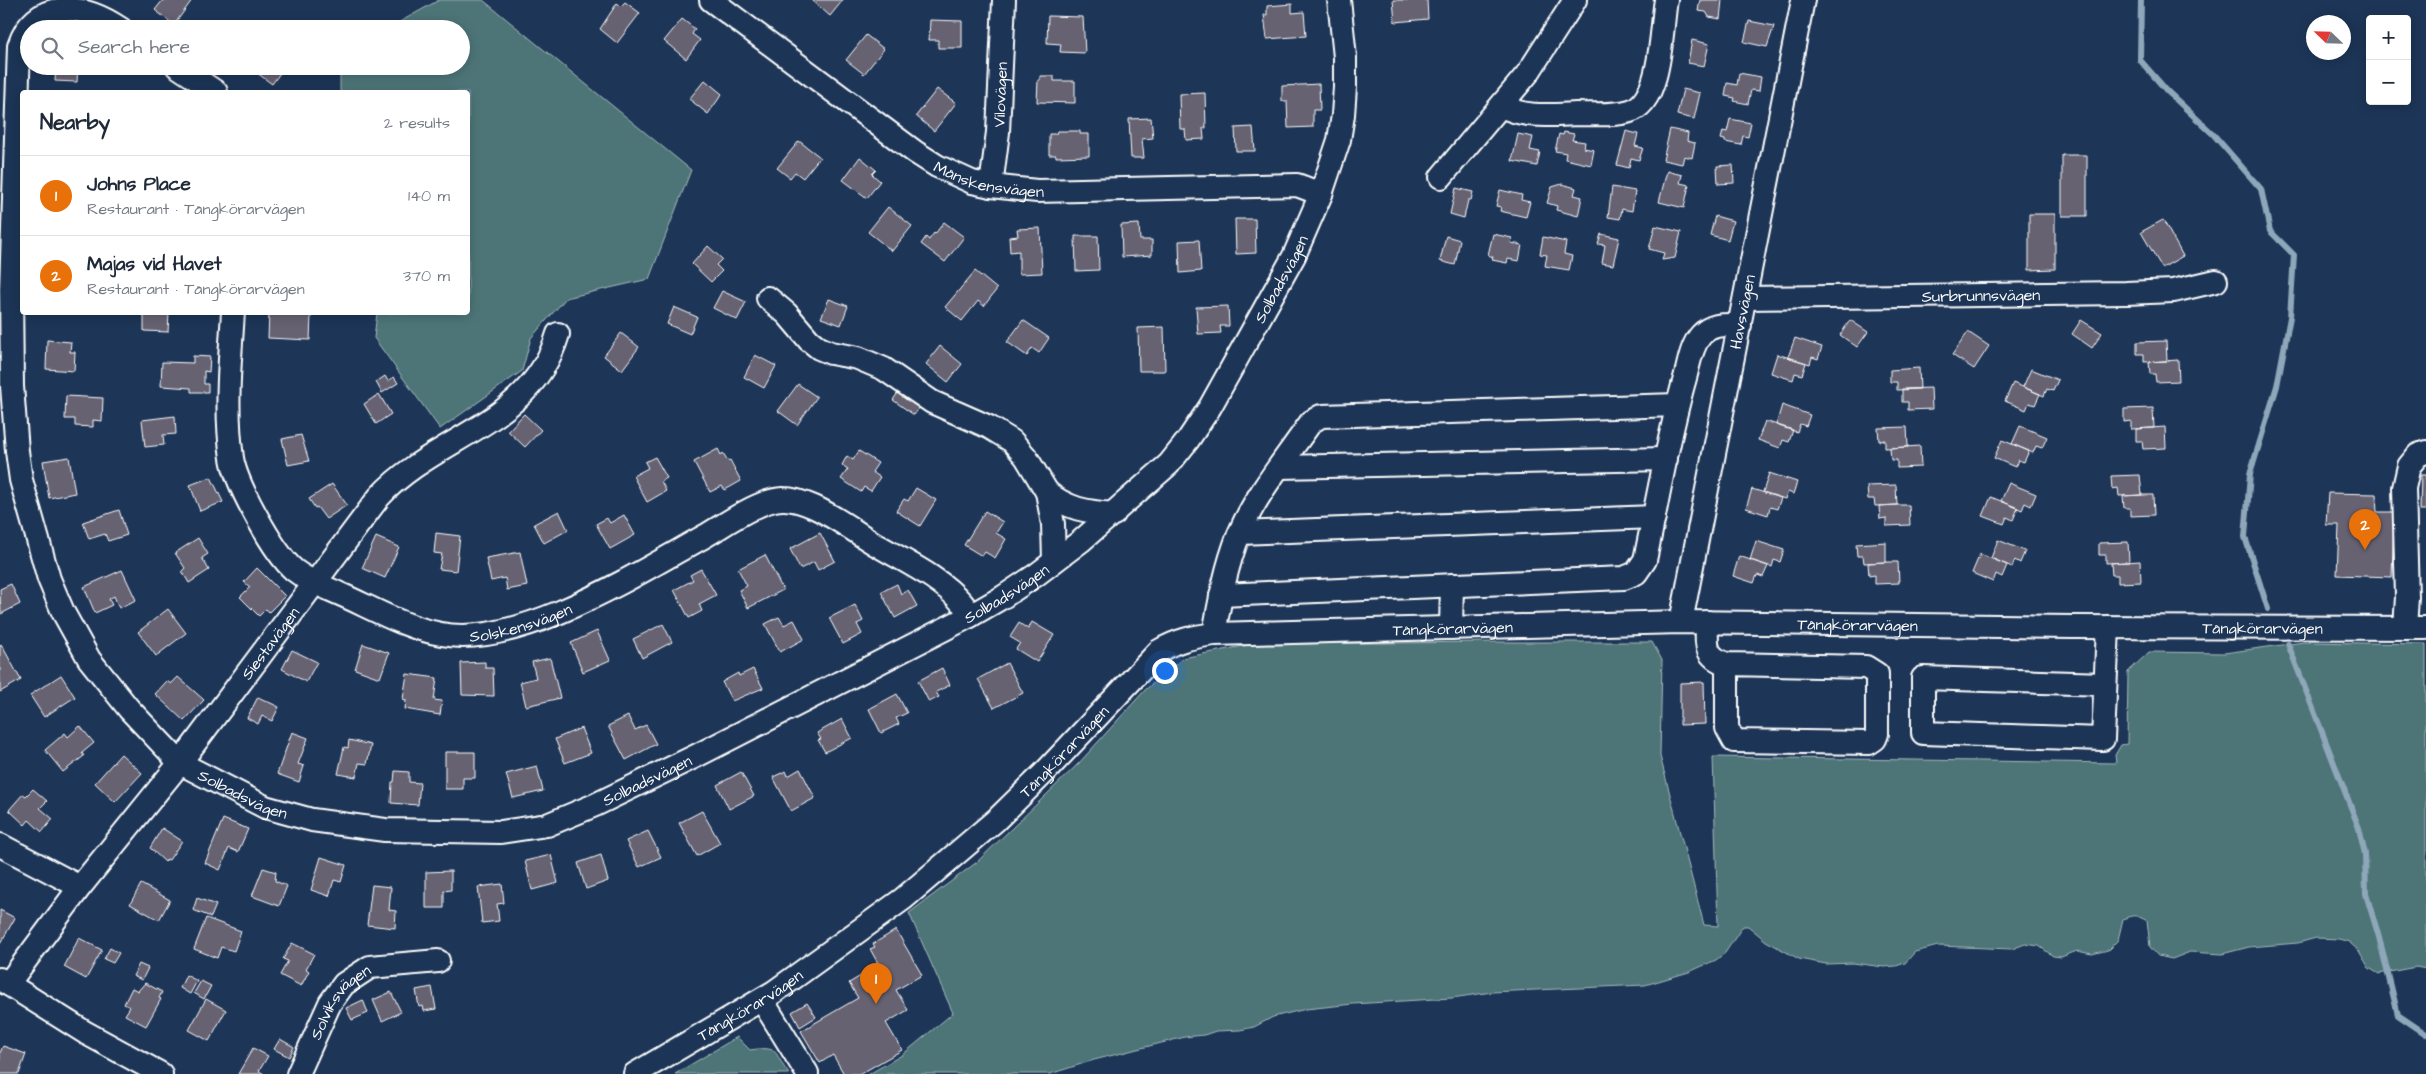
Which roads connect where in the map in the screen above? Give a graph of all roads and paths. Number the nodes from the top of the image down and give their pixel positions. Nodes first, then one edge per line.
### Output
1 (711, 0) edge
2 (1004, 0) edge
3 (1339, 0) edge
4 (1575, 0) edge
5 (1666, 0) edge
6 (1803, 0) edge
7 (28, 20) edge
8 (107, 20) edge
9 (20, 42) edge
10 (190, 75) edge
11 (213, 90) edge
12 (1502, 106) junction
13 (1441, 177) dead end
14 (991, 186) junction
15 (1322, 194) junction
16 (2216, 281) dead end
17 (768, 298) dead end
18 (1745, 298) junction
19 (233, 315) edge
20 (1740, 325) junction
21 (558, 334) dead end
22 (1677, 406) junction
23 (2426, 452) edge
24 (1666, 459) junction
25 (1280, 466) junction
26 (1047, 492) junction
27 (1114, 514) junction
28 (1654, 517) junction
29 (1240, 533) junction
30 (1054, 561) junction
31 (314, 583) junction
32 (1452, 585) junction
33 (1221, 595) junction
34 (970, 616) junction
35 (1681, 622) junction
36 (1707, 622) junction
37 (2108, 627) junction
38 (1451, 628) junction
39 (2415, 628) edge
40 (1214, 634) junction
41 (1727, 664) junction
42 (2105, 684) junction
43 (180, 762) junction
44 (0, 845) edge
45 (80, 887) junction
46 (438, 961) dead end
47 (4, 982) edge
48 (762, 1000) junction
49 (807, 1073) edge
50 (160, 1074) edge
51 (298, 1074) edge
52 (635, 1074) edge

1 - 14 street, Månskensvägen
2 - 14 street, Vilovägen
3 - 15 street, Solbadsvägen
4 - 12 street
5 - 12 street
6 - 18 street, Havsvägen
7 - 8 street, Solbadsvägen
9 - 43 street, Solbadsvägen
10 - 11 street
12 - 13 street
14 - 15 street, Månskensvägen
15 - 27 street, Solbadsvägen
16 - 18 street, Surbrunnsvägen
17 - 26 street, Solbadsvägen
18 - 20 street, Havsvägen
19 - 31 street, Solskensvägen
20 - 22 street
20 - 35 street, Havsvägen
21 - 31 street, Siestavägen
22 - 24 street
22 - 25 street
23 - 39 street
24 - 25 street
24 - 28 street
25 - 29 street
26 - 27 street, Solbadsvägen
26 - 30 street, Solbadsvägen
27 - 30 street, Solbadsvägen
28 - 29 street
28 - 32 street
29 - 33 street
30 - 34 street, Solbadsvägen
31 - 34 street, Solskensvägen
31 - 43 street, Siestavägen
32 - 33 street
32 - 38 street
33 - 40 street
34 - 43 street, Solbadsvägen
35 - 36 street, Tångkörarvägen
35 - 38 street, Tångkörarvägen
36 - 37 street, Tångkörarvägen
36 - 41 street
37 - 39 street, Tångkörarvägen
37 - 42 street
38 - 40 street, Tångkörarvägen
40 - 48 street, Tångkörarvägen
41 - 41 street
42 - 42 street
43 - 45 street, Siestavägen
44 - 45 street
45 - 47 street, Siestavägen
46 - 51 street, Solviksvägen
47 - 50 street
48 - 49 street
48 - 52 street, Tångkörarvägen

